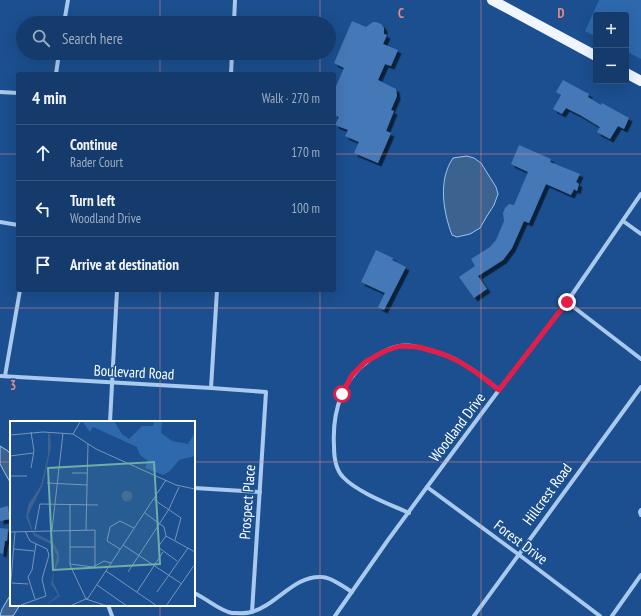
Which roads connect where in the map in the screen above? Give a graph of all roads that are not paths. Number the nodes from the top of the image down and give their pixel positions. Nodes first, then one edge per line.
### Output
1 (68, 0) edge
2 (235, 0) edge
3 (492, 0) edge
4 (65, 16) edge
5 (234, 16) edge
6 (593, 54) edge
7 (58, 60) edge
8 (232, 60) edge
9 (56, 72) edge
10 (231, 72) edge
11 (629, 75) edge
12 (641, 81) edge
13 (0, 92) edge
14 (16, 93) edge
15 (641, 194) edge
16 (622, 221) junction
17 (0, 222) edge
18 (16, 224) edge
19 (641, 234) edge
20 (20, 292) edge
21 (117, 292) edge
22 (217, 292) edge
23 (567, 302) junction
24 (641, 359) edge
25 (0, 376) edge
26 (5, 376) junction
27 (112, 383) junction
28 (641, 387) edge
29 (211, 388) junction
30 (499, 390) junction
31 (266, 392) joint
32 (110, 421) edge
33 (195, 488) edge
34 (427, 488) junction
35 (260, 492) junction
36 (641, 510) edge
37 (409, 513) junction
38 (641, 515) edge
39 (518, 554) junction
40 (641, 575) edge
41 (352, 592) junction
42 (195, 594) edge
43 (108, 606) edge
44 (252, 612) junction
45 (112, 616) edge
46 (335, 616) edge
47 (474, 616) edge
48 (600, 616) edge
49 (612, 616) edge

1 - 4 street
2 - 5 street
3 - 6 main road
7 - 9 street
8 - 10 street
11 - 12 main road
13 - 14 street
15 - 16 street, Woodland Drive
16 - 19 street
16 - 23 street, Woodland Drive
17 - 18 street
20 - 26 street
21 - 27 street
22 - 29 street
23 - 24 street
23 - 30 street, Woodland Drive
25 - 26 street, Boulevard Road
26 - 27 street, Boulevard Road
27 - 29 street, Boulevard Road
27 - 32 street
28 - 39 street, Hillcrest Road
29 - 31 street, Boulevard Road
30 - 34 street, Woodland Drive
30 - 37 street
31 - 35 street, Prospect Place
33 - 35 street
34 - 37 street, Woodland Drive
34 - 39 street, Forest Drive
35 - 44 street, Prospect Place
36 - 38 street
37 - 41 street, Woodland Drive
39 - 47 street, Hillcrest Road
39 - 48 street, Forest Drive
40 - 49 street
41 - 44 street
41 - 46 street, Woodland Drive
42 - 44 street
43 - 45 street

